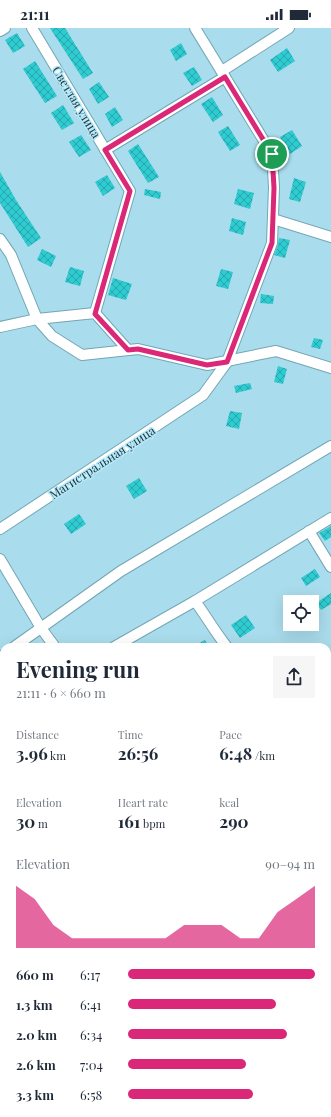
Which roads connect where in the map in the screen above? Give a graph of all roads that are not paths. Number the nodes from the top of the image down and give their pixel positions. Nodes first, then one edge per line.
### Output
1 (5, 28) edge
2 (32, 28) edge
3 (195, 28) edge
4 (289, 28) edge
5 (0, 31) edge
6 (223, 74) junction
7 (105, 150) junction
8 (273, 219) junction
9 (331, 237) edge
10 (0, 239) edge
11 (95, 314) junction
12 (37, 319) junction
13 (0, 327) edge
14 (128, 350) junction
15 (227, 362) junction
16 (331, 368) edge
17 (331, 446) edge
18 (331, 518) edge
19 (0, 528) edge
20 (309, 532) junction
21 (0, 559) edge
22 (331, 567) edge
23 (195, 601) junction
24 (41, 628) junction
25 (20, 643) edge
26 (53, 643) edge
27 (121, 643) edge
28 (224, 643) edge

1 - 5 street
2 - 7 street, Светлая улица
3 - 6 street
4 - 6 street
6 - 7 street
6 - 8 street
7 - 11 street, Светлая улица
8 - 9 street
8 - 15 street
10 - 12 street
11 - 12 street
11 - 14 street
12 - 13 street
12 - 14 street
14 - 15 street
15 - 16 street
15 - 19 street, Магистральная улица
17 - 24 street
18 - 20 street
20 - 22 street
20 - 23 street
21 - 24 street
23 - 27 street
23 - 28 street
24 - 25 street
24 - 26 street

